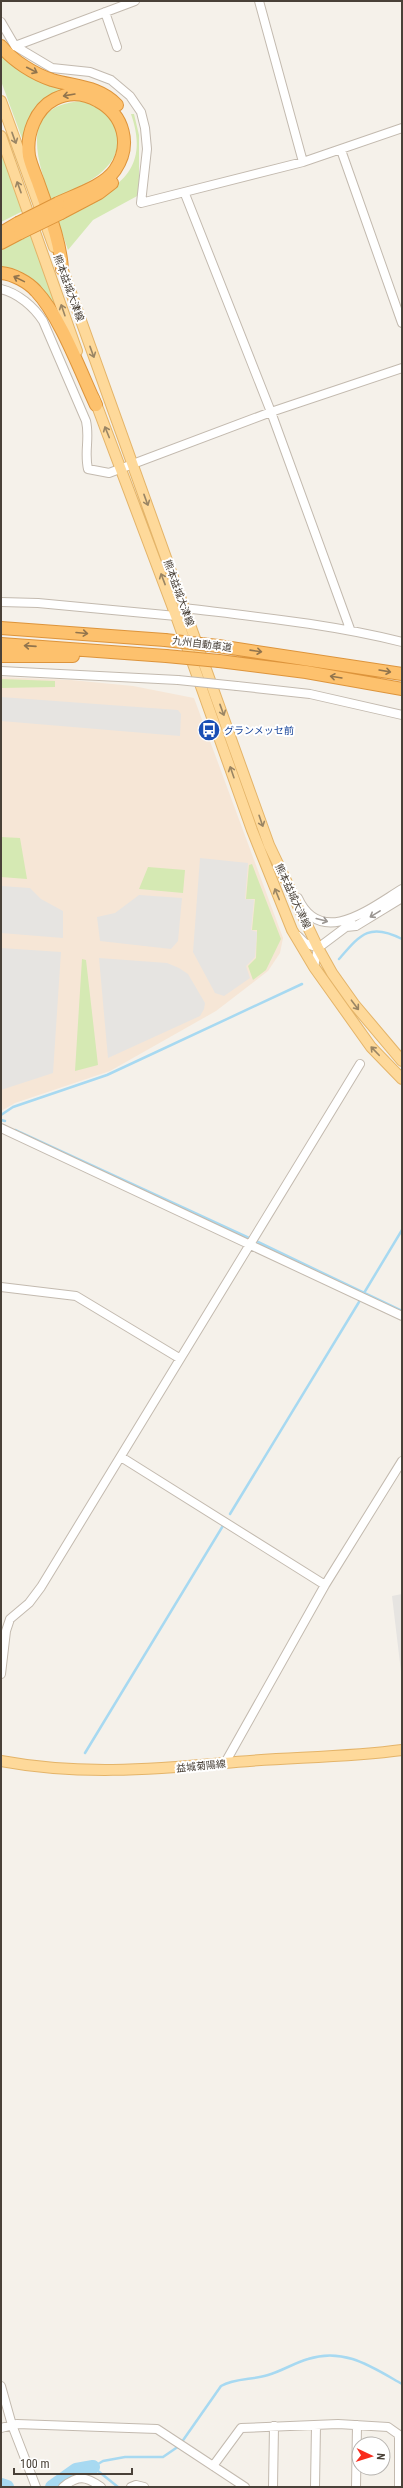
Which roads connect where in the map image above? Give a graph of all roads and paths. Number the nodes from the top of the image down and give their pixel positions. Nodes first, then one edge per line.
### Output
1 (135, 1) edge
2 (259, 1) edge
3 (105, 12) junction
4 (1, 22) edge
5 (1, 46) edge
6 (15, 46) junction
7 (117, 48) dead end
8 (1, 101) edge
9 (402, 128) edge
10 (1, 136) edge
11 (341, 150) junction
12 (303, 162) junction
13 (185, 194) junction
14 (60, 208) junction
15 (19, 228) junction
16 (1, 233) edge
17 (1, 243) edge
18 (62, 269) junction
19 (1, 273) edge
20 (1, 289) edge
21 (402, 323) edge
22 (402, 368) edge
23 (96, 405) junction
24 (271, 412) junction
25 (133, 464) junction
26 (121, 468) junction
27 (1, 602) edge
28 (184, 608) junction
29 (176, 616) junction
30 (1, 628) edge
31 (350, 629) junction
32 (402, 642) edge
33 (1, 644) edge
34 (1, 656) edge
35 (166, 656) junction
36 (1, 671) edge
37 (402, 674) edge
38 (402, 689) edge
39 (402, 714) edge
40 (269, 845) junction
41 (402, 889) edge
42 (402, 898) edge
43 (352, 919) junction
44 (346, 927) junction
45 (292, 930) junction
46 (318, 948) junction
47 (314, 967) junction
48 (402, 1061) edge
49 (360, 1064) dead end
50 (402, 1079) edge
51 (1, 1128) edge
52 (250, 1245) junction
53 (1, 1287) edge
54 (402, 1316) edge
55 (180, 1358) junction
56 (121, 1456) junction
57 (402, 1461) edge
58 (325, 1585) junction
59 (1, 1674) edge
60 (402, 1750) edge
61 (1, 1760) edge
62 (226, 1762) junction
63 (1, 2386) edge
64 (12, 2425) junction
65 (316, 2425) junction
66 (357, 2425) junction
67 (274, 2426) junction
68 (1, 2428) edge
69 (401, 2436) edge
70 (213, 2466) junction
71 (240, 2486) edge
72 (36, 2487) edge
73 (63, 2487) edge
74 (101, 2487) edge
75 (131, 2487) edge
76 (144, 2487) edge
77 (274, 2487) edge
78 (315, 2487) edge
79 (356, 2487) edge
80 (399, 2487) edge

1 - 3 street
2 - 12 street
3 - 6 street
3 - 7 street
4 - 6 street
5 -> 14 highway
6 - 13 street
8 -> 18 main road, 熊本益城大津線
9 - 11 street
23 -> 10 main road, 熊本益城大津線
11 - 12 street
11 - 21 street
12 - 13 street
13 - 24 street
14 - 15 highway, bridge
14 -> 18 highway
15 - 16 highway
15 - 17 highway
18 -> 25 main road, 熊本益城大津線
23 -> 19 highway
20 - 26 street
22 - 24 street
26 -> 23 main road, 熊本益城大津線
24 - 25 street
24 - 31 street
25 - 26 street
25 -> 28 main road, 熊本益城大津線
29 -> 26 main road, 熊本益城大津線
27 - 29 street
28 - 31 street
28 -> 40 main road, 熊本益城大津線
45 -> 29 main road, 熊本益城大津線
30 -> 37 highway, 九州自動車道, bridge
31 - 32 street
35 -> 33 highway, 九州自動車道
34 - 35 highway
38 -> 35 highway, 九州自動車道, bridge
36 - 39 street, bridge
40 -> 43 street
40 - 46 main road, 熊本益城大津線
41 - 43 street
42 -> 44 street
43 - 44 street
44 - 46 street
45 - 46 street
45 - 47 main road, 熊本益城大津線
46 - 47 street
46 -> 48 main road, 熊本益城大津線
50 -> 47 main road, 熊本益城大津線
49 - 52 street
51 - 52 street
52 - 54 street
52 - 55 street
53 - 55 street
55 - 56 street
56 - 58 street
56 - 59 street
57 - 58 street
58 - 62 street
60 - 62 main road, 益城菊陽線
61 - 62 main road, 益城菊陽線
63 - 64 street
64 - 68 street
64 - 70 street
64 - 72 street
65 - 66 street
65 - 67 street
65 - 78 street
66 - 69 street
66 - 79 street
67 - 70 street
67 - 77 street
69 - 80 street
70 - 71 street
73 - 74 street
75 - 76 street

